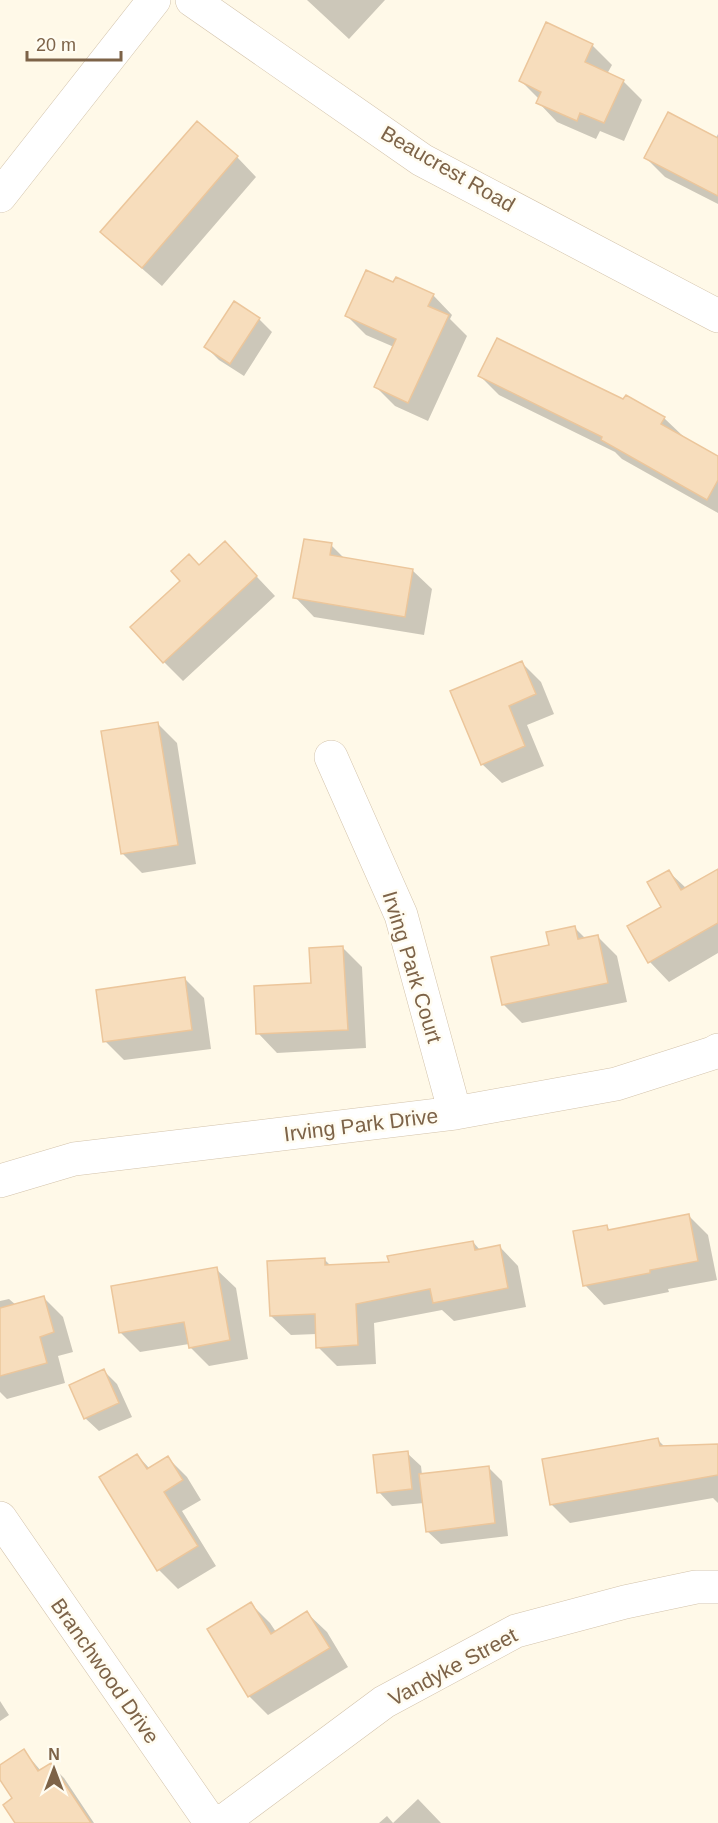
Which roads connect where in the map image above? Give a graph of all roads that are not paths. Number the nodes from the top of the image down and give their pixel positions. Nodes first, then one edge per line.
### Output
1 (154, 0) edge
2 (192, 0) edge
3 (0, 196) edge
4 (718, 316) edge
5 (331, 757) dead end
6 (718, 1050) edge
7 (455, 1113) junction
8 (0, 1181) edge
9 (0, 1518) edge
10 (718, 1587) edge
11 (211, 1823) edge
12 (221, 1823) edge

1 - 3 street
2 - 4 street, Beaucrest Road
5 - 7 street, Irving Park Court
6 - 7 street, Irving Park Drive
7 - 8 street, Irving Park Drive
9 - 11 street, Branchwood Drive
10 - 12 street, Vandyke Street

